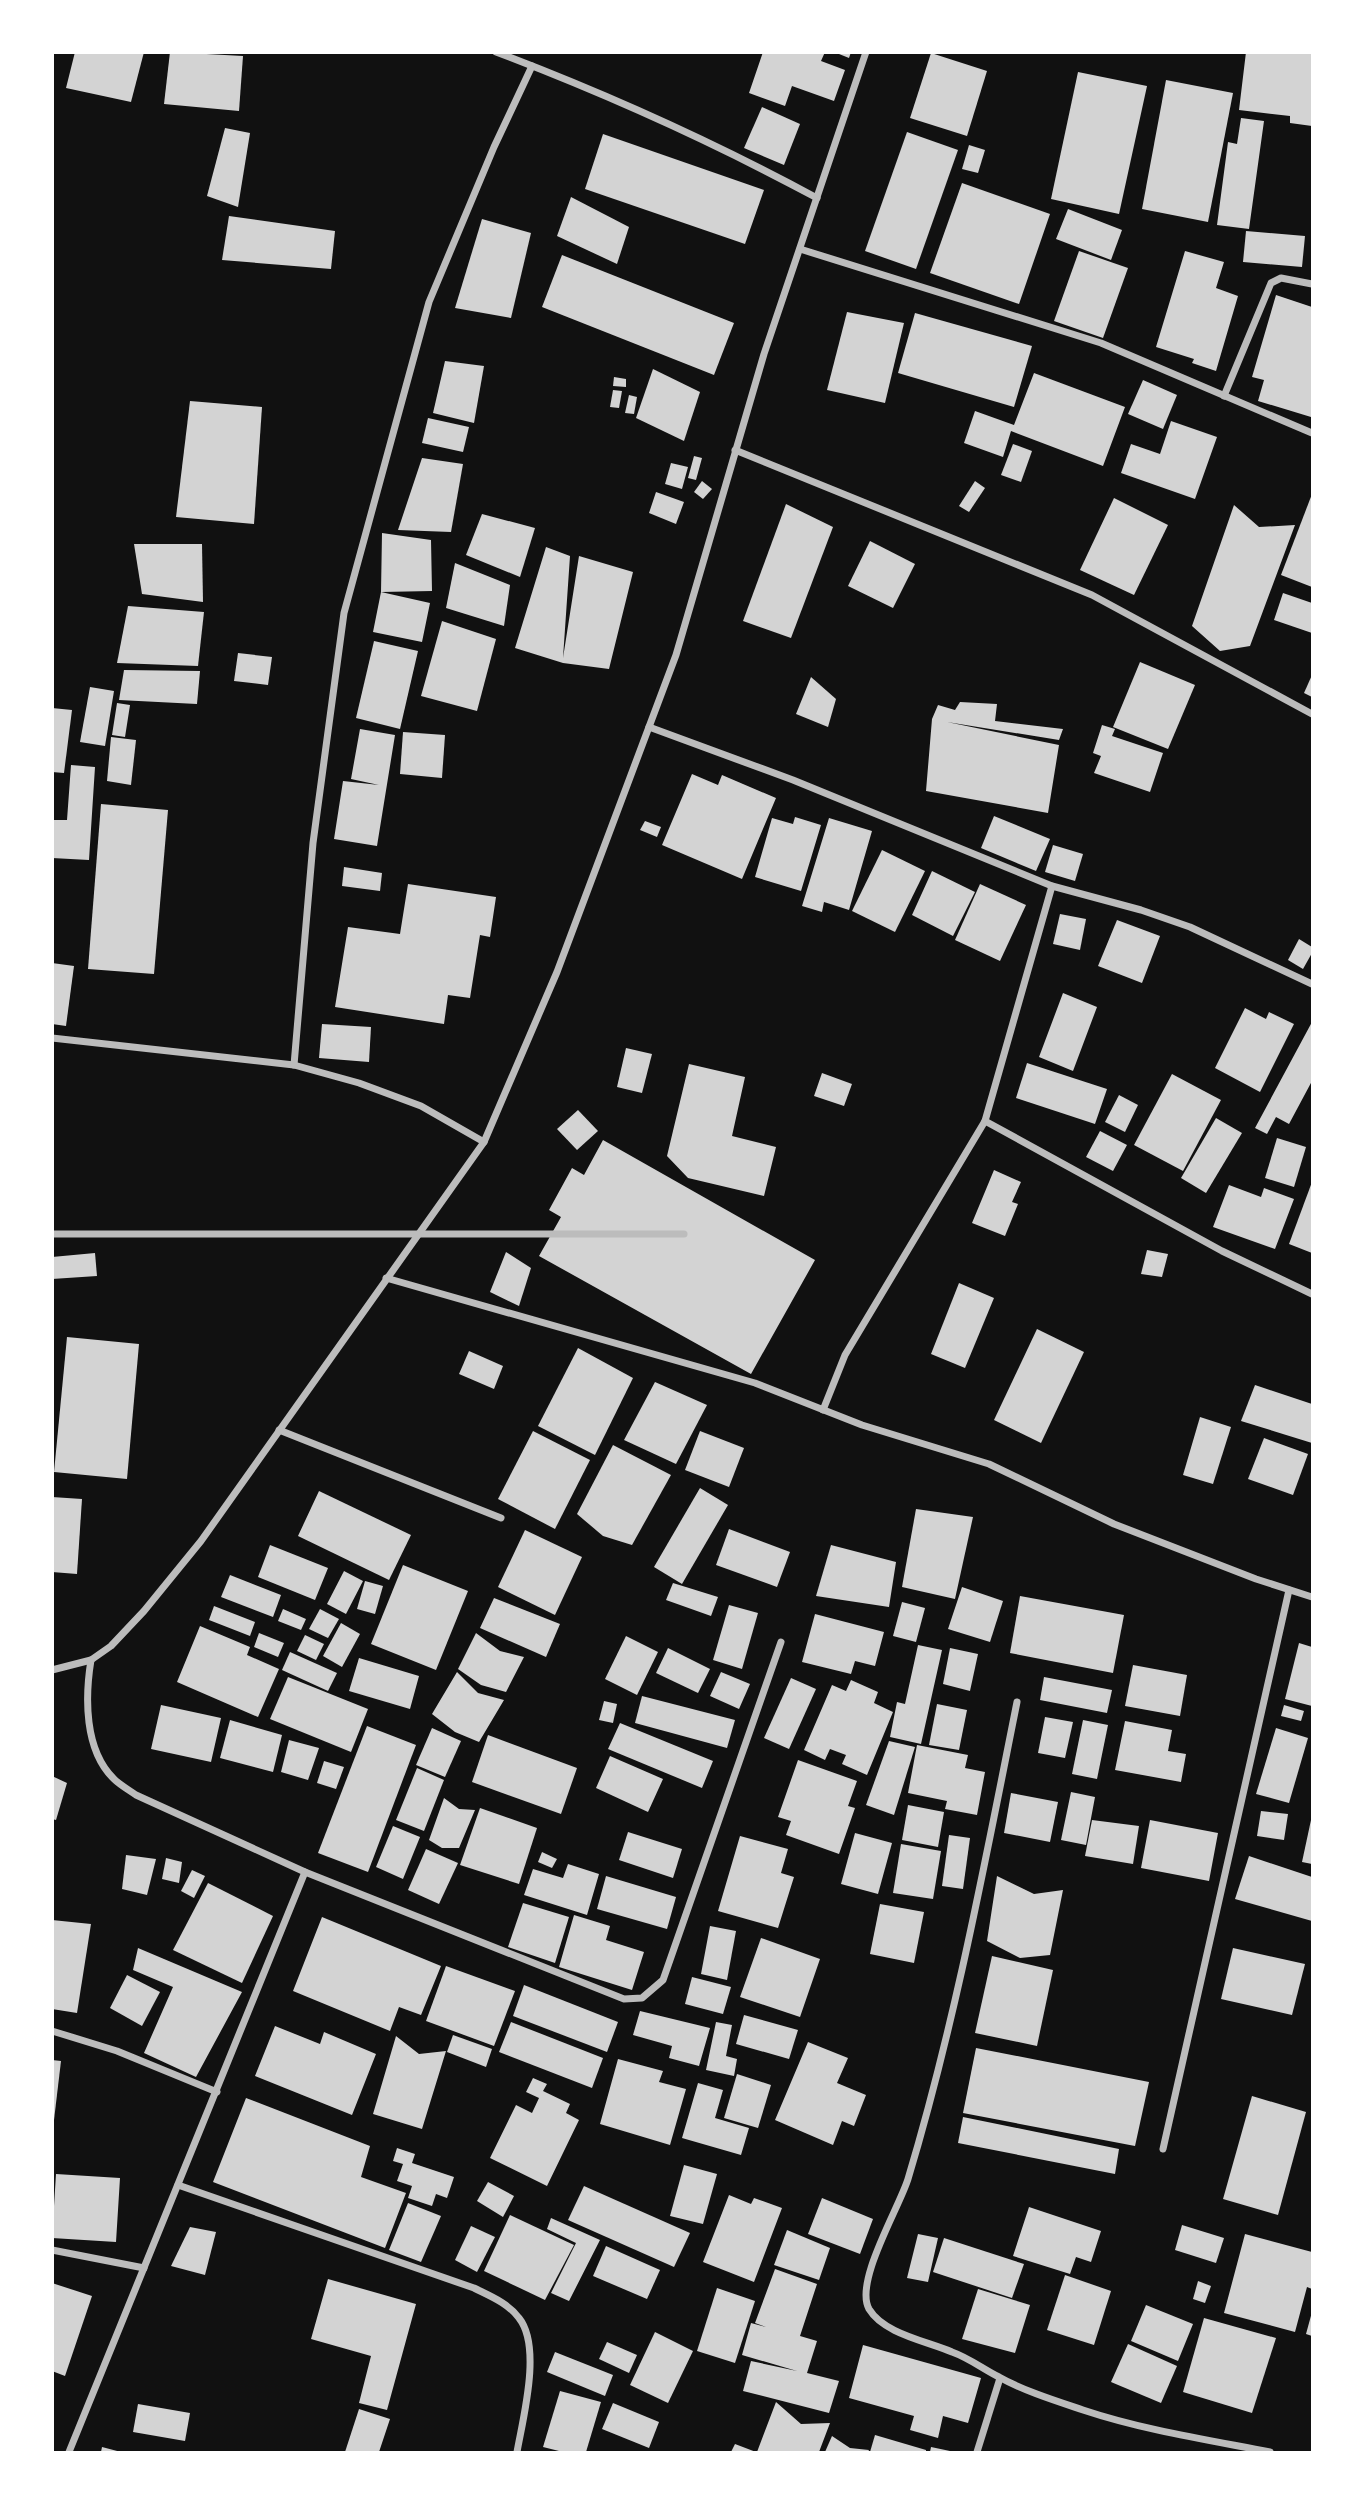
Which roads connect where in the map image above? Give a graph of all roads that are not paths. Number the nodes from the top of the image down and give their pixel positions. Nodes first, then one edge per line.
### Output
1 (496, 52) edge
2 (866, 52) edge
3 (532, 66) junction
4 (817, 198) junction
5 (800, 249) junction
6 (1312, 284) edge
7 (1223, 396) junction
8 (1312, 433) edge
9 (736, 450) junction
10 (1312, 714) edge
11 (649, 727) junction
12 (1052, 886) junction
13 (1312, 984) edge
14 (52, 1038) edge
15 (294, 1065) junction
16 (985, 1121) junction
17 (484, 1142) junction
18 (52, 1234) edge
19 (684, 1234) dead end
20 (386, 1278) junction
21 (1312, 1294) edge
22 (823, 1410) junction
23 (279, 1430) junction
24 (500, 1518) dead end
25 (1289, 1590) junction
26 (1312, 1597) edge
27 (781, 1642) dead end
28 (91, 1660) junction
29 (52, 1670) edge
30 (1017, 1702) dead end
31 (306, 1872) junction
32 (52, 2031) edge
33 (217, 2092) junction
34 (1163, 2149) dead end
35 (178, 2185) junction
36 (52, 2250) edge
37 (144, 2268) junction
38 (1000, 2378) junction
39 (69, 2452) edge
40 (517, 2452) edge
41 (977, 2452) edge
42 (1270, 2452) edge

1 - 3 street
2 - 4 street
3 - 4 street
3 - 15 street
4 - 5 street
5 - 7 street
5 - 9 street
6 - 7 street
7 - 8 street
9 - 10 street
9 - 11 street
11 - 12 street
11 - 17 street
12 - 13 street
12 - 16 street
14 - 15 street
15 - 17 street
16 - 21 street
16 - 22 street
17 - 20 street
18 - 19 street
20 - 22 street
20 - 23 street
22 - 25 street
23 - 24 street
23 - 28 street
25 - 26 street
25 - 34 street
27 - 31 street
28 - 29 street
28 - 31 street
30 - 38 street
31 - 33 street
32 - 33 street
33 - 35 street
35 - 37 street
35 - 40 street
36 - 37 street
37 - 39 street
38 - 41 street
38 - 42 street

